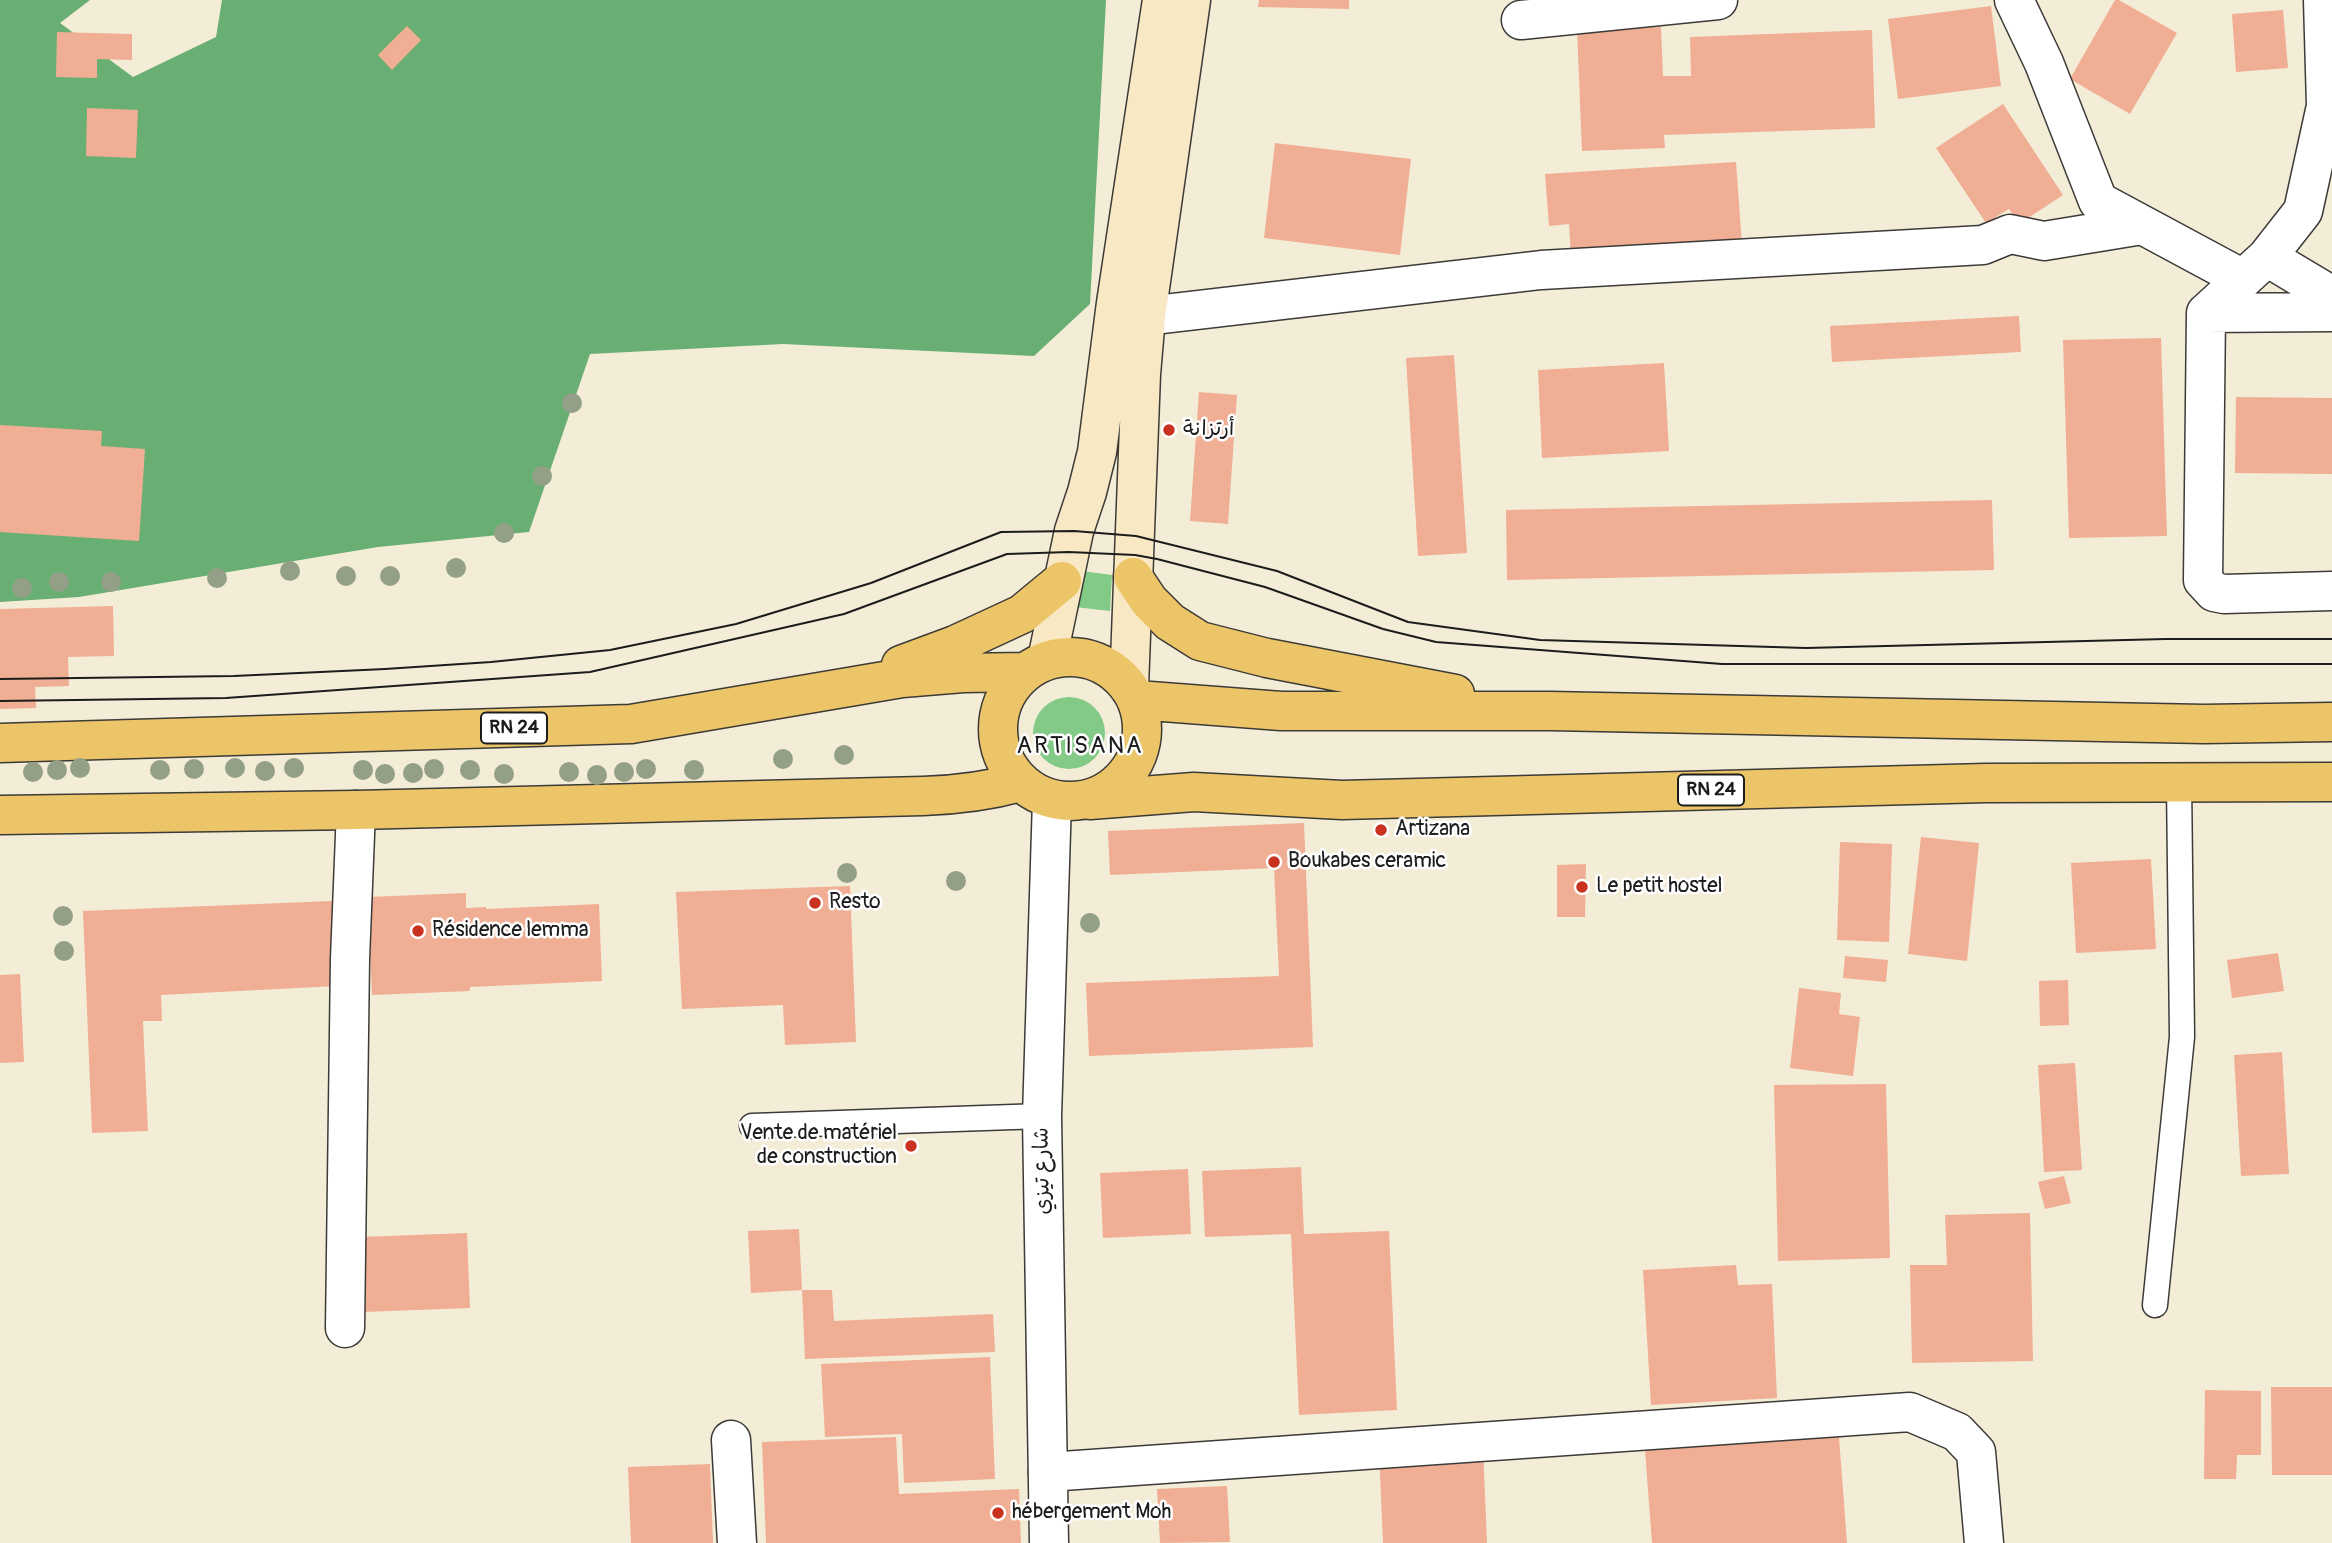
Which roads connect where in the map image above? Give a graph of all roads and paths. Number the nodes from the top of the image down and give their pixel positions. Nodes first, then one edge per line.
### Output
1 (1162, 0) edge
2 (1191, 0) edge
3 (1718, 0) edge
4 (2014, 0) edge
5 (2323, 0) edge
6 (1521, 20) dead end
7 (2318, 207) edge
8 (2142, 225) junction
9 (2255, 268) junction
10 (2332, 296) edge
11 (2332, 312) edge
12 (2206, 313) junction
13 (1146, 316) junction
14 (1133, 577) junction
15 (1062, 581) junction
16 (2332, 592) edge
17 (1036, 666) junction
18 (853, 686) junction
19 (1133, 693) junction
20 (1550, 711) junction
21 (2332, 722) edge
22 (0, 743) edge
23 (2179, 782) junction
24 (2332, 782) edge
25 (1036, 791) junction
26 (1090, 800) junction
27 (356, 810) junction
28 (0, 815) edge
29 (1042, 1116) junction
30 (752, 1126) dead end
31 (2155, 1305) dead end
32 (345, 1328) dead end
33 (731, 1440) dead end
34 (1048, 1472) junction
35 (737, 1543) edge
36 (1049, 1543) edge
37 (1984, 1543) edge

1 - 15 main road
2 - 13 main road
3 - 6 street
4 - 8 street
5 - 7 street
7 - 9 street
8 - 9 street
8 - 13 street
9 - 10 street
9 - 12 street
11 - 12 street
12 - 16 street
13 - 14 main road
14 - 19 main road
14 - 20 main road
15 - 17 main road
15 - 18 main road
17 - 18 main road, RN 24
17 - 19 main road
17 - 25 main road
18 - 22 main road, RN 24
19 - 20 main road
19 - 26 main road
20 - 21 main road
23 - 24 main road, RN 24
23 - 26 main road, RN 24
23 - 31 lane
25 - 26 main road
25 - 27 main road
25 - 29 street, شارع تيزي
27 - 28 main road
27 - 32 street
29 - 30 lane
29 - 34 street, شارع تيزي
33 - 35 street
34 - 36 street, شارع تيزي
34 - 37 street

